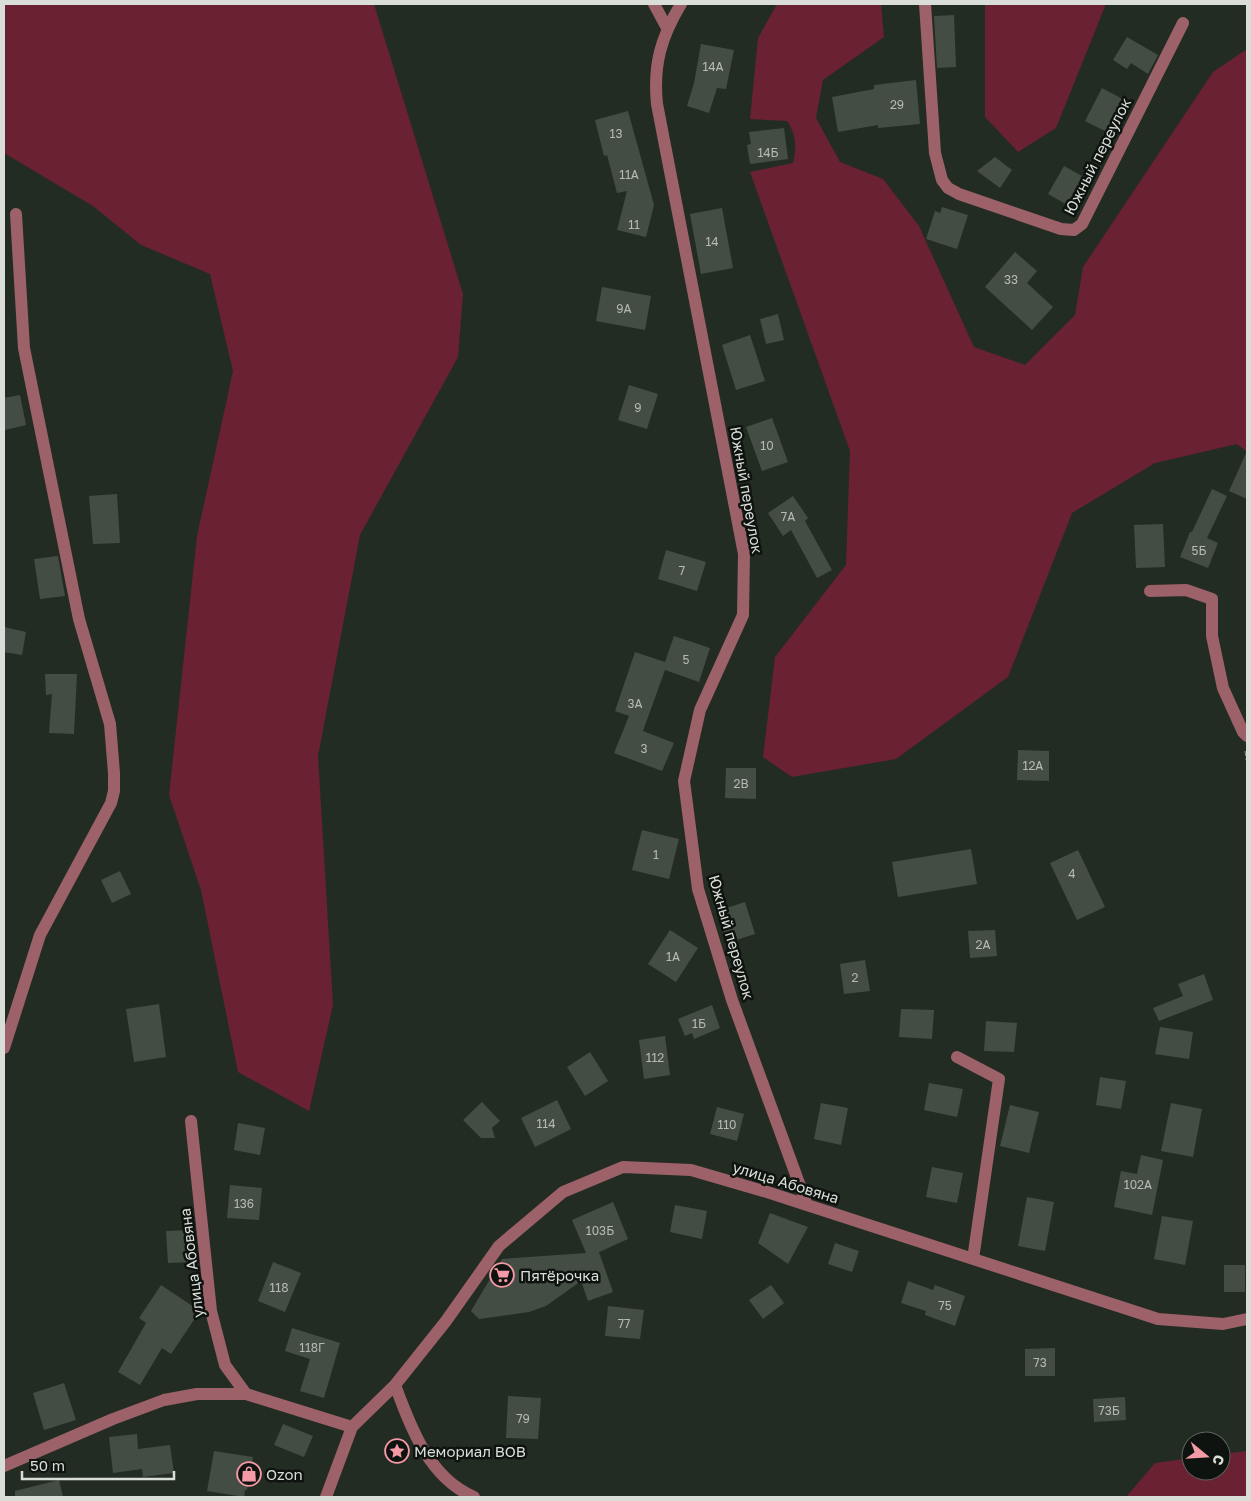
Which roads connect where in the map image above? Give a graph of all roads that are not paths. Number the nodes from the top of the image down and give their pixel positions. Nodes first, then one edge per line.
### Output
1 (654, 4) edge
2 (681, 4) edge
3 (925, 4) edge
4 (1183, 23) dead end
5 (667, 28) junction
6 (16, 214) dead end
7 (1150, 591) dead end
8 (1247, 736) edge
9 (4, 1048) edge
10 (957, 1057) dead end
11 (191, 1121) dead end
12 (807, 1205) junction
13 (973, 1259) junction
14 (1247, 1319) edge
15 (395, 1385) junction
16 (246, 1394) junction
17 (352, 1427) junction
18 (4, 1466) edge
19 (326, 1497) edge
20 (474, 1497) edge

1 - 5 street
2 - 5 street, Южный переулок
3 - 4 street, Южный переулок
5 - 12 street, Южный переулок
6 - 9 street
7 - 8 street
10 - 13 street
11 - 16 street, улица Абовяна
12 - 13 street, улица Абовяна
12 - 15 street, улица Абовяна
13 - 14 street, улица Абовяна
15 - 17 street, улица Абовяна
15 - 20 street
16 - 17 street
16 - 18 street
17 - 19 street

